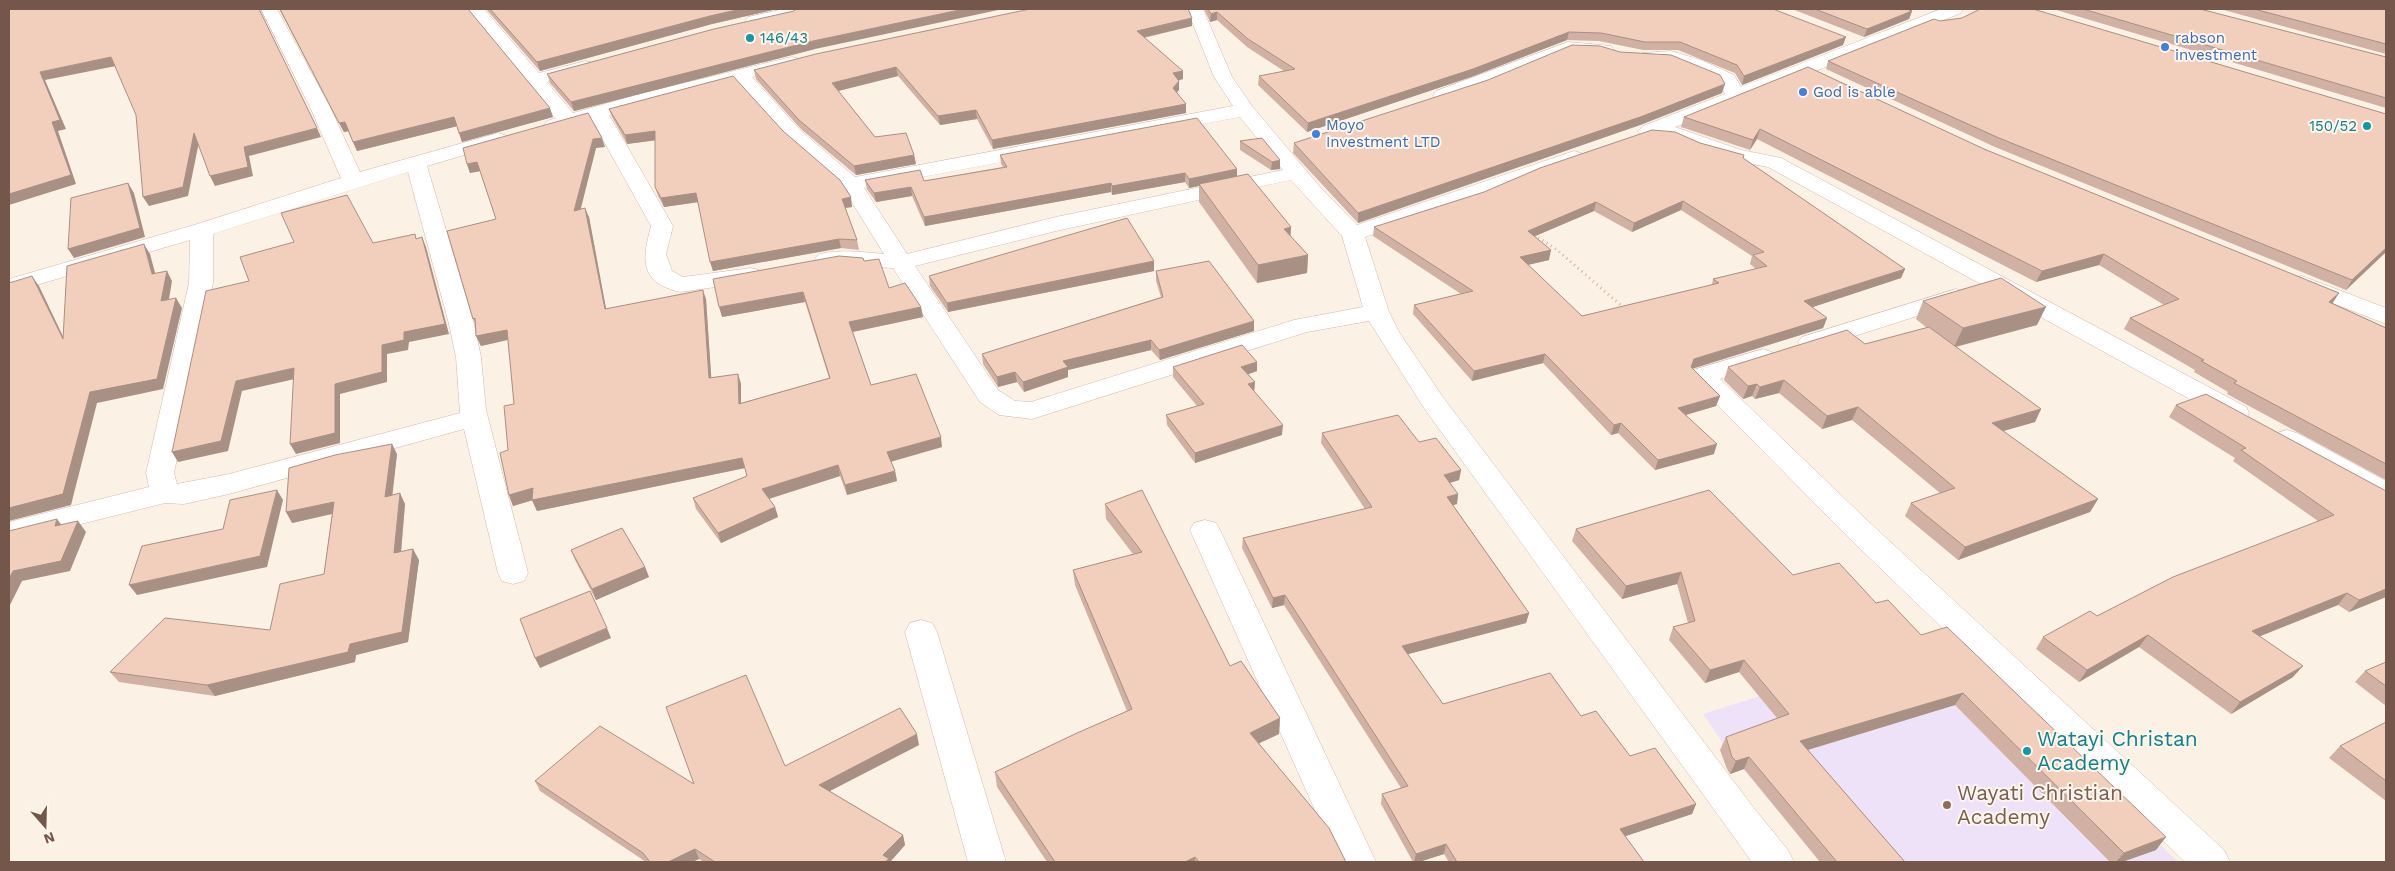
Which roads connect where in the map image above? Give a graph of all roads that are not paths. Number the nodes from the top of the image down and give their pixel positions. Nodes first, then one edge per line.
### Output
1 (269, 9) edge
2 (475, 9) edge
3 (796, 9) edge
4 (1195, 9) edge
5 (1955, 9) edge
6 (741, 24) edge
7 (1846, 37) edge
8 (1864, 45) junction
9 (806, 58) edge
10 (599, 62) edge
11 (1805, 68) junction
12 (740, 76) junction
13 (534, 80) junction
14 (1831, 80) edge
15 (1736, 97) junction
16 (1424, 101) edge
17 (1245, 110) junction
18 (598, 113) junction
19 (568, 121) junction
20 (1595, 150) edge
21 (416, 163) junction
22 (1297, 173) junction
23 (353, 181) junction
24 (851, 184) junction
25 (202, 230) junction
26 (1353, 234) junction
27 (902, 262) junction
28 (803, 264) edge
29 (774, 270) edge
30 (2283, 275) edge
31 (1996, 284) junction
32 (9, 286) edge
33 (1377, 312) junction
34 (2386, 316) edge
35 (473, 418) junction
36 (2386, 492) edge
37 (165, 493) junction
38 (1204, 530) dead end
39 (9, 532) edge
40 (513, 573) dead end
41 (921, 632) dead end
42 (987, 862) edge
43 (1357, 862) edge
44 (1775, 862) edge
45 (2211, 862) edge

1 - 23 street
2 - 13 street
3 - 6 street
4 - 17 street
5 - 8 street
7 - 8 street
8 - 11 street
9 - 12 street
10 - 13 street
11 - 14 street
11 - 15 street
12 - 18 street
12 - 24 street
13 - 19 street
15 - 16 street
15 - 31 street
17 - 22 street
17 - 24 street
18 - 19 street
18 - 29 street
19 - 21 street
20 - 26 street
21 - 23 street
21 - 35 street
22 - 26 street
22 - 27 street
23 - 25 street
24 - 27 street
25 - 32 street
25 - 37 street
26 - 33 street
27 - 28 street
27 - 33 street
30 - 34 street
31 - 36 street
31 - 45 street
33 - 44 street
35 - 37 street
35 - 40 street
37 - 39 street
38 - 43 street
41 - 42 street

